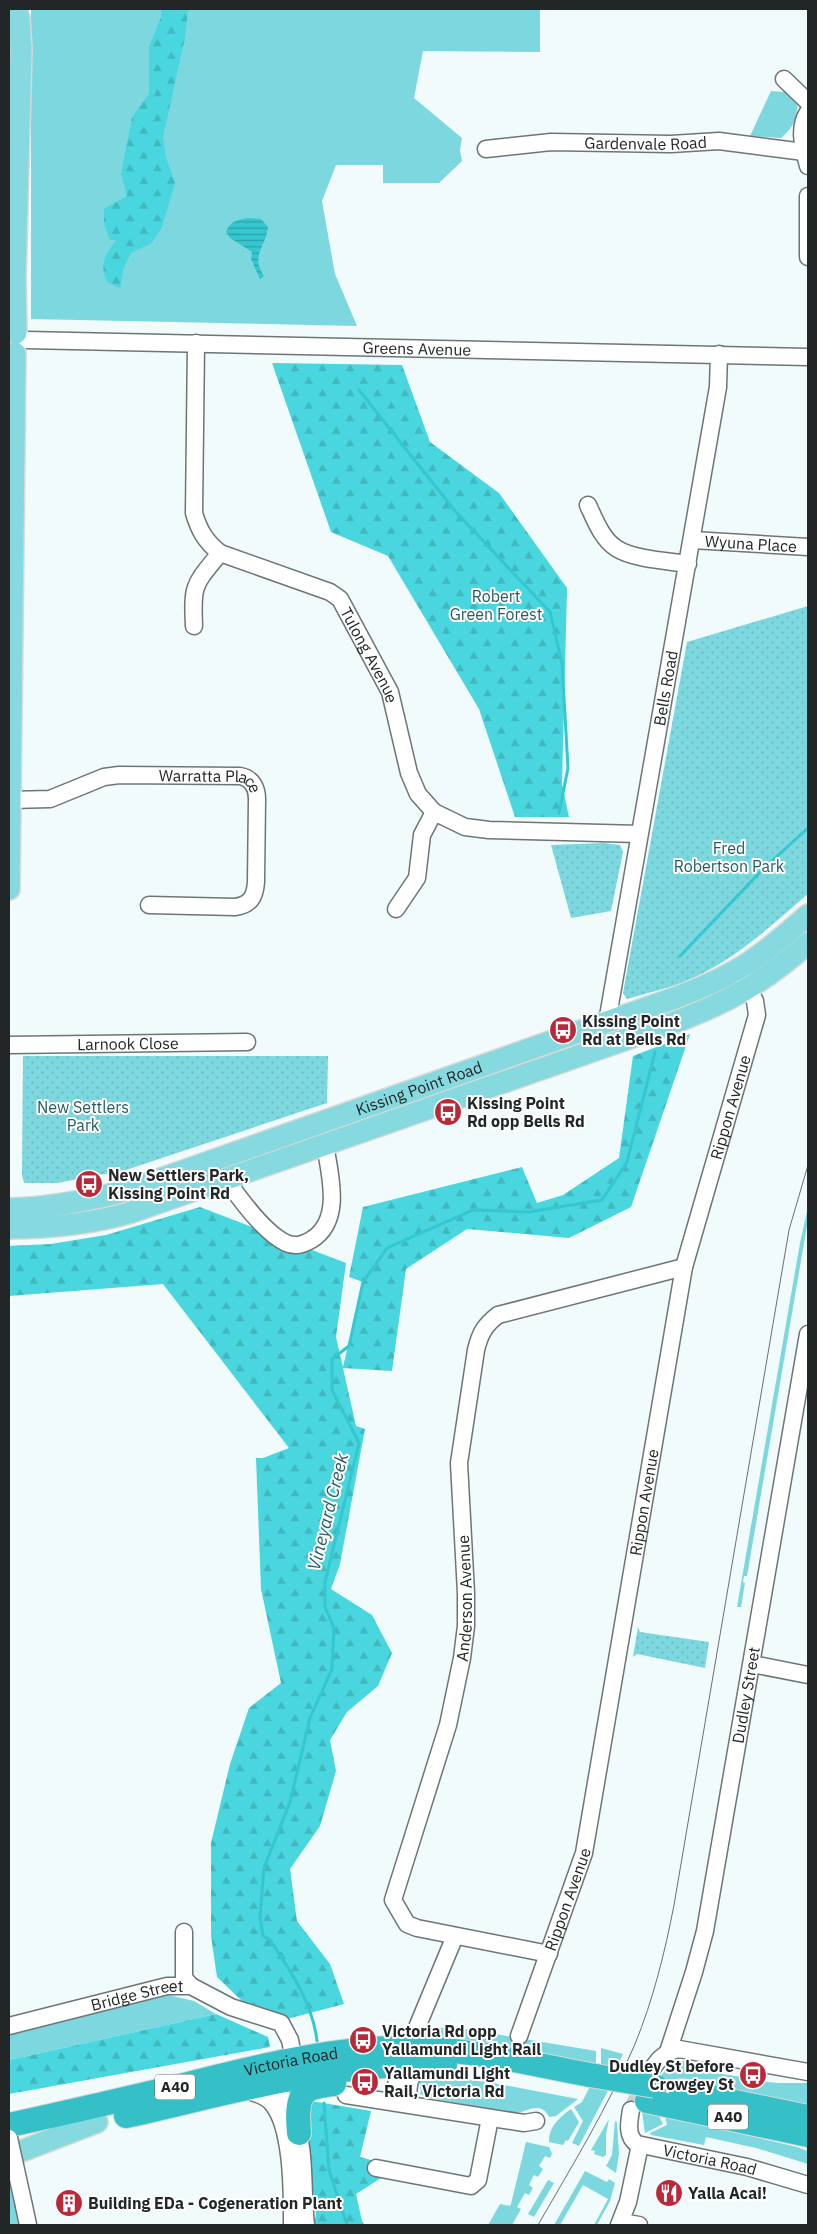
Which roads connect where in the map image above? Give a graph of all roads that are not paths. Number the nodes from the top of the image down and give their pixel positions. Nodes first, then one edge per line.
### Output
1 (16, 9) edge
2 (784, 79) dead end
3 (808, 102) edge
4 (808, 112) edge
5 (486, 150) dead end
6 (806, 159) edge
7 (808, 196) edge
8 (808, 257) edge
9 (15, 343) edge
10 (196, 343) junction
11 (719, 354) junction
12 (808, 356) edge
13 (588, 506) dead end
14 (692, 540) junction
15 (808, 547) edge
16 (220, 552) junction
17 (688, 564) junction
18 (10, 626) edge
19 (194, 626) dead end
20 (10, 800) junction
21 (434, 812) junction
22 (639, 834) junction
23 (9, 889) edge
24 (149, 905) dead end
25 (396, 909) dead end
26 (808, 915) edge
27 (808, 943) edge
28 (738, 969) junction
29 (750, 989) junction
30 (607, 1022) junction
31 (247, 1042) dead end
32 (9, 1044) edge
33 (325, 1145) junction
34 (226, 1179) junction
35 (9, 1208) edge
36 (9, 1228) edge
37 (684, 1267) junction
38 (808, 1334) edge
39 (752, 1664) junction
40 (808, 1675) edge
41 (184, 1932) dead end
42 (455, 1936) junction
43 (550, 1954) junction
44 (192, 1986) junction
45 (9, 2026) edge
46 (519, 2036) dead end
47 (668, 2052) junction
48 (420, 2058) junction
49 (291, 2061) junction
50 (454, 2065) junction
51 (391, 2070) junction
52 (808, 2072) edge
53 (241, 2080) junction
54 (587, 2081) junction
55 (270, 2092) junction
56 (645, 2093) junction
57 (346, 2095) dead end
58 (402, 2102) junction
59 (808, 2117) edge
60 (490, 2118) junction
61 (536, 2121) dead end
62 (14, 2133) edge
63 (299, 2133) junction
64 (808, 2136) edge
65 (635, 2139) junction
66 (376, 2168) dead end
67 (808, 2185) edge
68 (620, 2224) edge
69 (28, 2225) edge
70 (292, 2225) edge
71 (306, 2225) edge
72 (639, 2225) edge

1 - 9 main road
2 - 3 street
4 - 6 street
5 - 6 street, Gardenvale Road
7 - 8 street
9 - 10 street, Greens Avenue
9 - 18 main road
10 - 11 street, Greens Avenue
10 - 16 street, Tulong Avenue
11 - 12 street, Greens Avenue
11 - 14 street, Bells Road
13 - 17 street
14 - 15 street, Wyuna Place
14 - 17 street, Bells Road
16 - 19 street
16 - 21 street, Tulong Avenue
17 - 22 street, Bells Road
18 - 20 main road
20 - 23 main road
20 - 24 street, Warratta Place
21 - 22 street, Tulong Avenue
21 - 25 street
22 - 30 street, Bells Road
26 - 28 main road, Kissing Point Road
27 - 29 main road, Kissing Point Road
28 - 29 street, Rippon Avenue
28 - 30 main road, Kissing Point Road
29 - 33 main road, Kissing Point Road
29 - 37 street, Rippon Avenue
30 - 35 main road, Kissing Point Road
31 - 32 street, Larnook Close
33 - 34 main road, Kissing Point Road
33 - 34 street
34 - 36 main road, Kissing Point Road
37 - 42 street, Anderson Avenue
37 - 43 street, Rippon Avenue
38 - 39 street, Dudley Street
39 - 40 street
39 - 47 street, Dudley Street
41 - 44 street
42 - 43 street, Anderson Avenue
42 - 48 street
43 - 46 street, Rippon Avenue
44 - 45 street, Bridge Street
44 - 49 street, Bridge Street
47 - 52 street
47 - 56 street, Dudley Street
48 - 49 highway, Victoria Road / A40
48 - 50 highway
48 - 51 highway
48 - 54 highway, Victoria Road / A40
48 - 58 street
49 - 53 highway, Victoria Road / A40
49 - 55 street
50 - 51 highway, Victoria Road / A40
50 - 54 highway, Victoria Road / A40
51 - 55 highway, Victoria Road / A40
51 - 58 street
51 - 63 highway
53 - 55 highway, Victoria Road / A40
53 - 62 highway, Victoria Road / A40
53 - 62 highway, Victoria Road / A40
54 - 56 highway, Victoria Road / A40
55 - 63 street
55 - 70 street
56 - 59 highway, Victoria Road / A40
56 - 64 highway, Victoria Road / A40
56 - 65 street
57 - 58 street
58 - 60 street
60 - 61 street
60 - 66 street
62 - 69 street, bridge
63 - 71 street
65 - 67 street, Victoria Road
65 - 68 street
68 - 72 street

